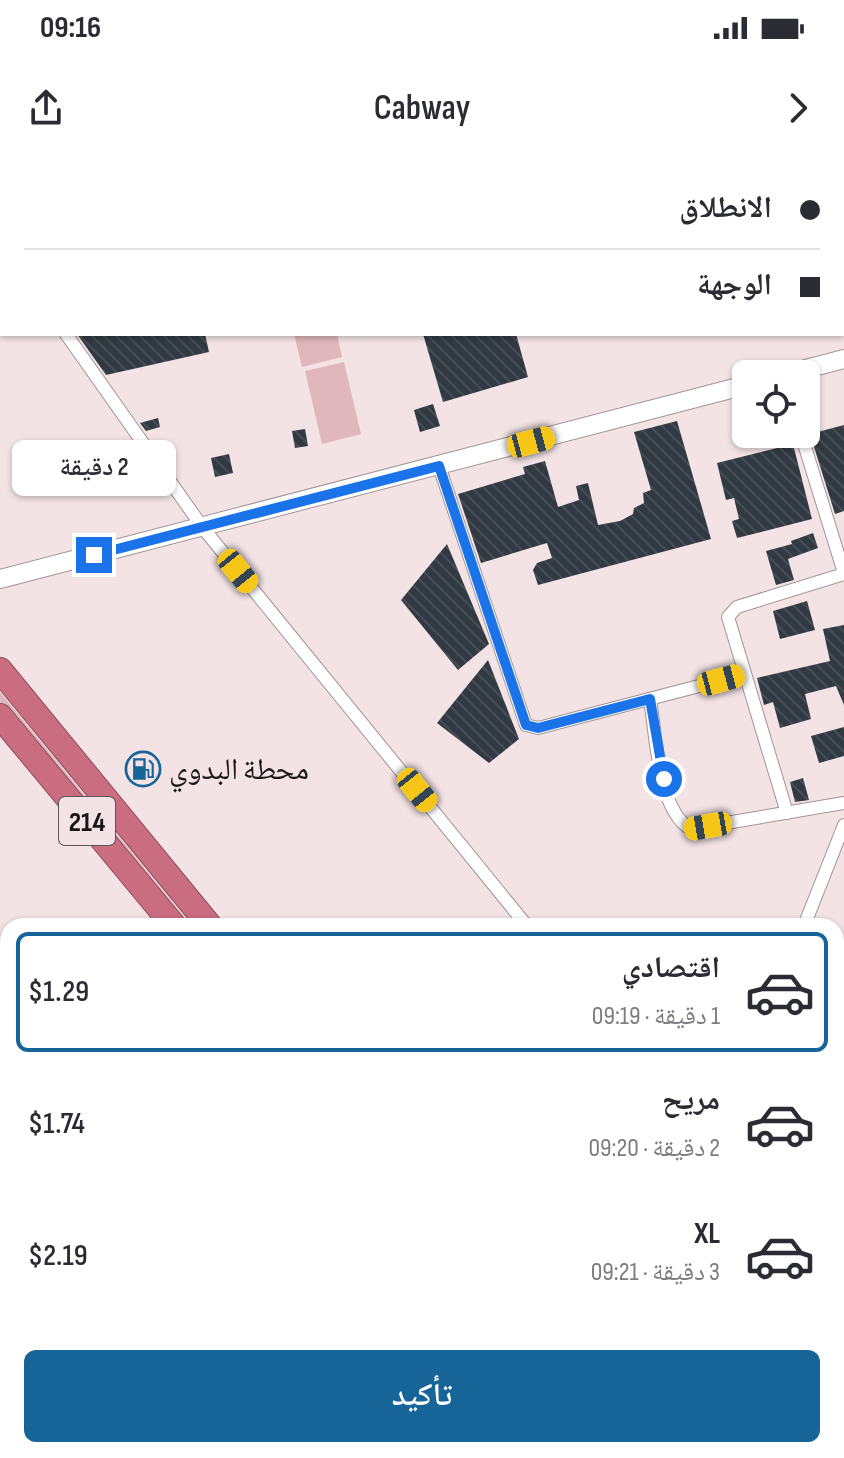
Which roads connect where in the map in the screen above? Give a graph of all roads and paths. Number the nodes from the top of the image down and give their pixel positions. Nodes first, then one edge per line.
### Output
1 (67, 336) edge
2 (844, 359) edge
3 (820, 365) edge
4 (732, 389) edge
5 (805, 448) edge
6 (439, 466) junction
7 (203, 528) junction
8 (844, 573) edge
9 (0, 579) edge
10 (0, 670) edge
11 (745, 674) junction
12 (650, 699) junction
13 (0, 716) edge
14 (844, 803) edge
15 (787, 813) junction
16 (844, 825) edge
17 (167, 918) edge
18 (203, 918) edge
19 (520, 918) edge
20 (807, 918) edge

1 - 7 street
2 - 3 street
4 - 6 street
5 - 8 street
6 - 7 street
6 - 12 street
7 - 9 street
7 - 19 street
8 - 11 street
10 - 18 highway, 214
11 - 12 street
11 - 15 street
12 - 15 street
13 - 17 highway, 214
14 - 15 street
16 - 20 street

